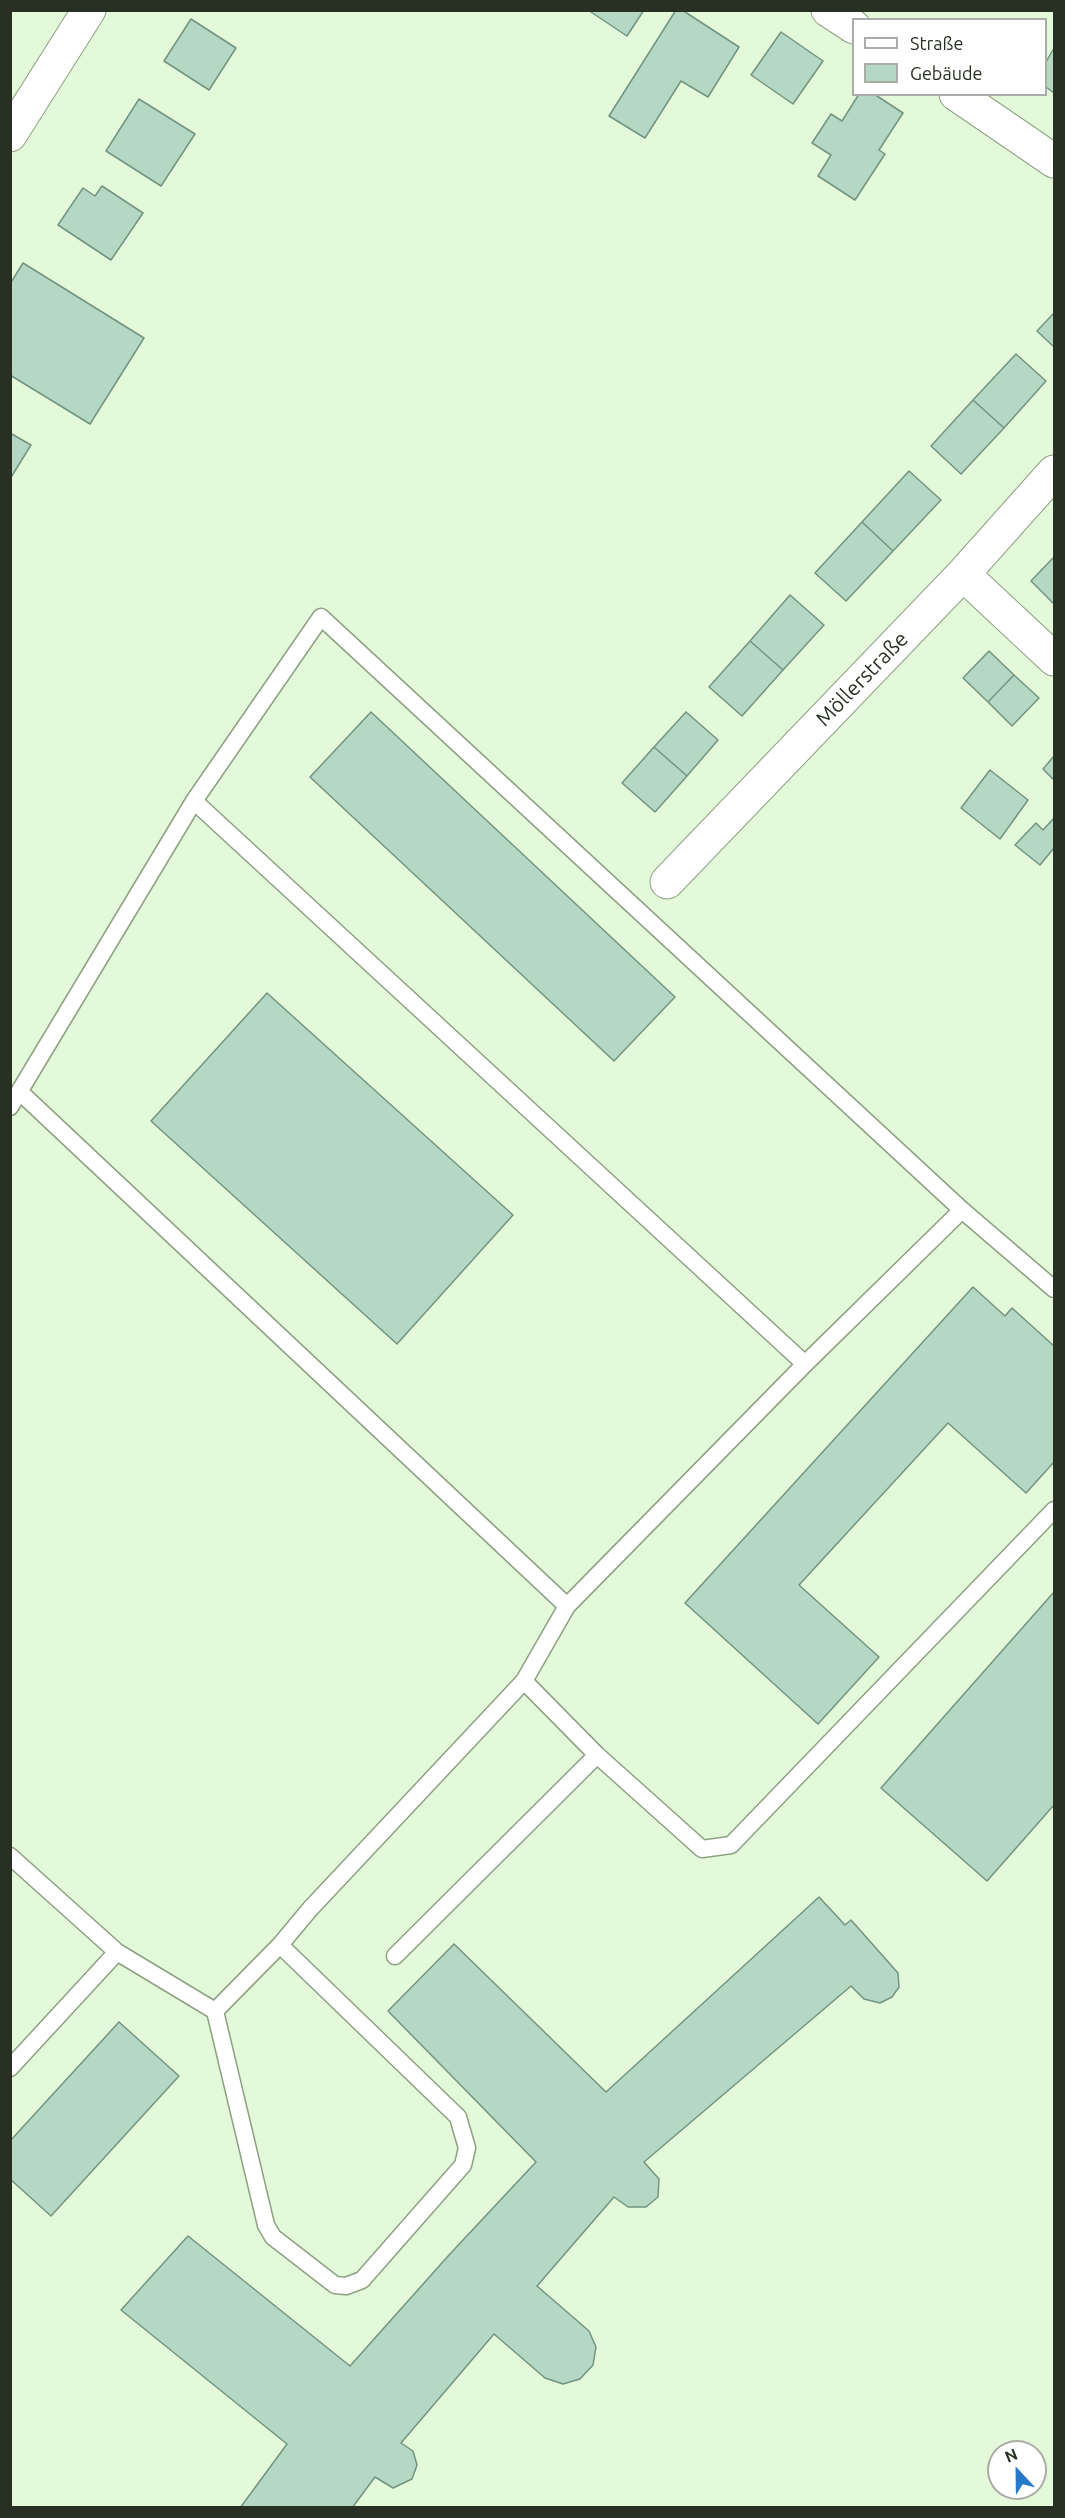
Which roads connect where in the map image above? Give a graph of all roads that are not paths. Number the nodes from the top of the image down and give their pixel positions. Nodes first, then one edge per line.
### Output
1 (89, 10) edge
2 (828, 10) edge
3 (852, 26) edge
4 (959, 96) edge
5 (10, 135) edge
6 (1054, 161) edge
7 (1054, 472) edge
8 (963, 574) junction
9 (1054, 659) edge
10 (194, 801) junction
11 (667, 882) dead end
12 (21, 1093) junction
13 (10, 1107) edge
14 (962, 1210) junction
15 (1054, 1289) edge
16 (806, 1364) junction
17 (1054, 1510) edge
18 (567, 1606) junction
19 (524, 1681) junction
20 (597, 1755) junction
21 (10, 1856) edge
22 (280, 1945) junction
23 (117, 1952) junction
24 (395, 1956) dead end
25 (215, 2011) junction
26 (10, 2068) edge

1 - 5 street
2 - 3 street
4 - 6 street
7 - 8 street, Möllerstraße
8 - 9 street
8 - 11 street, Möllerstraße
10 - 12 lane
10 - 14 lane
10 - 16 lane
12 - 13 lane
12 - 18 lane
14 - 15 lane
14 - 16 lane
16 - 18 lane
17 - 20 lane
18 - 19 lane
19 - 20 lane
19 - 22 lane
20 - 24 lane
21 - 23 lane
22 - 25 lane
22 - 25 lane
23 - 25 lane
23 - 26 lane

